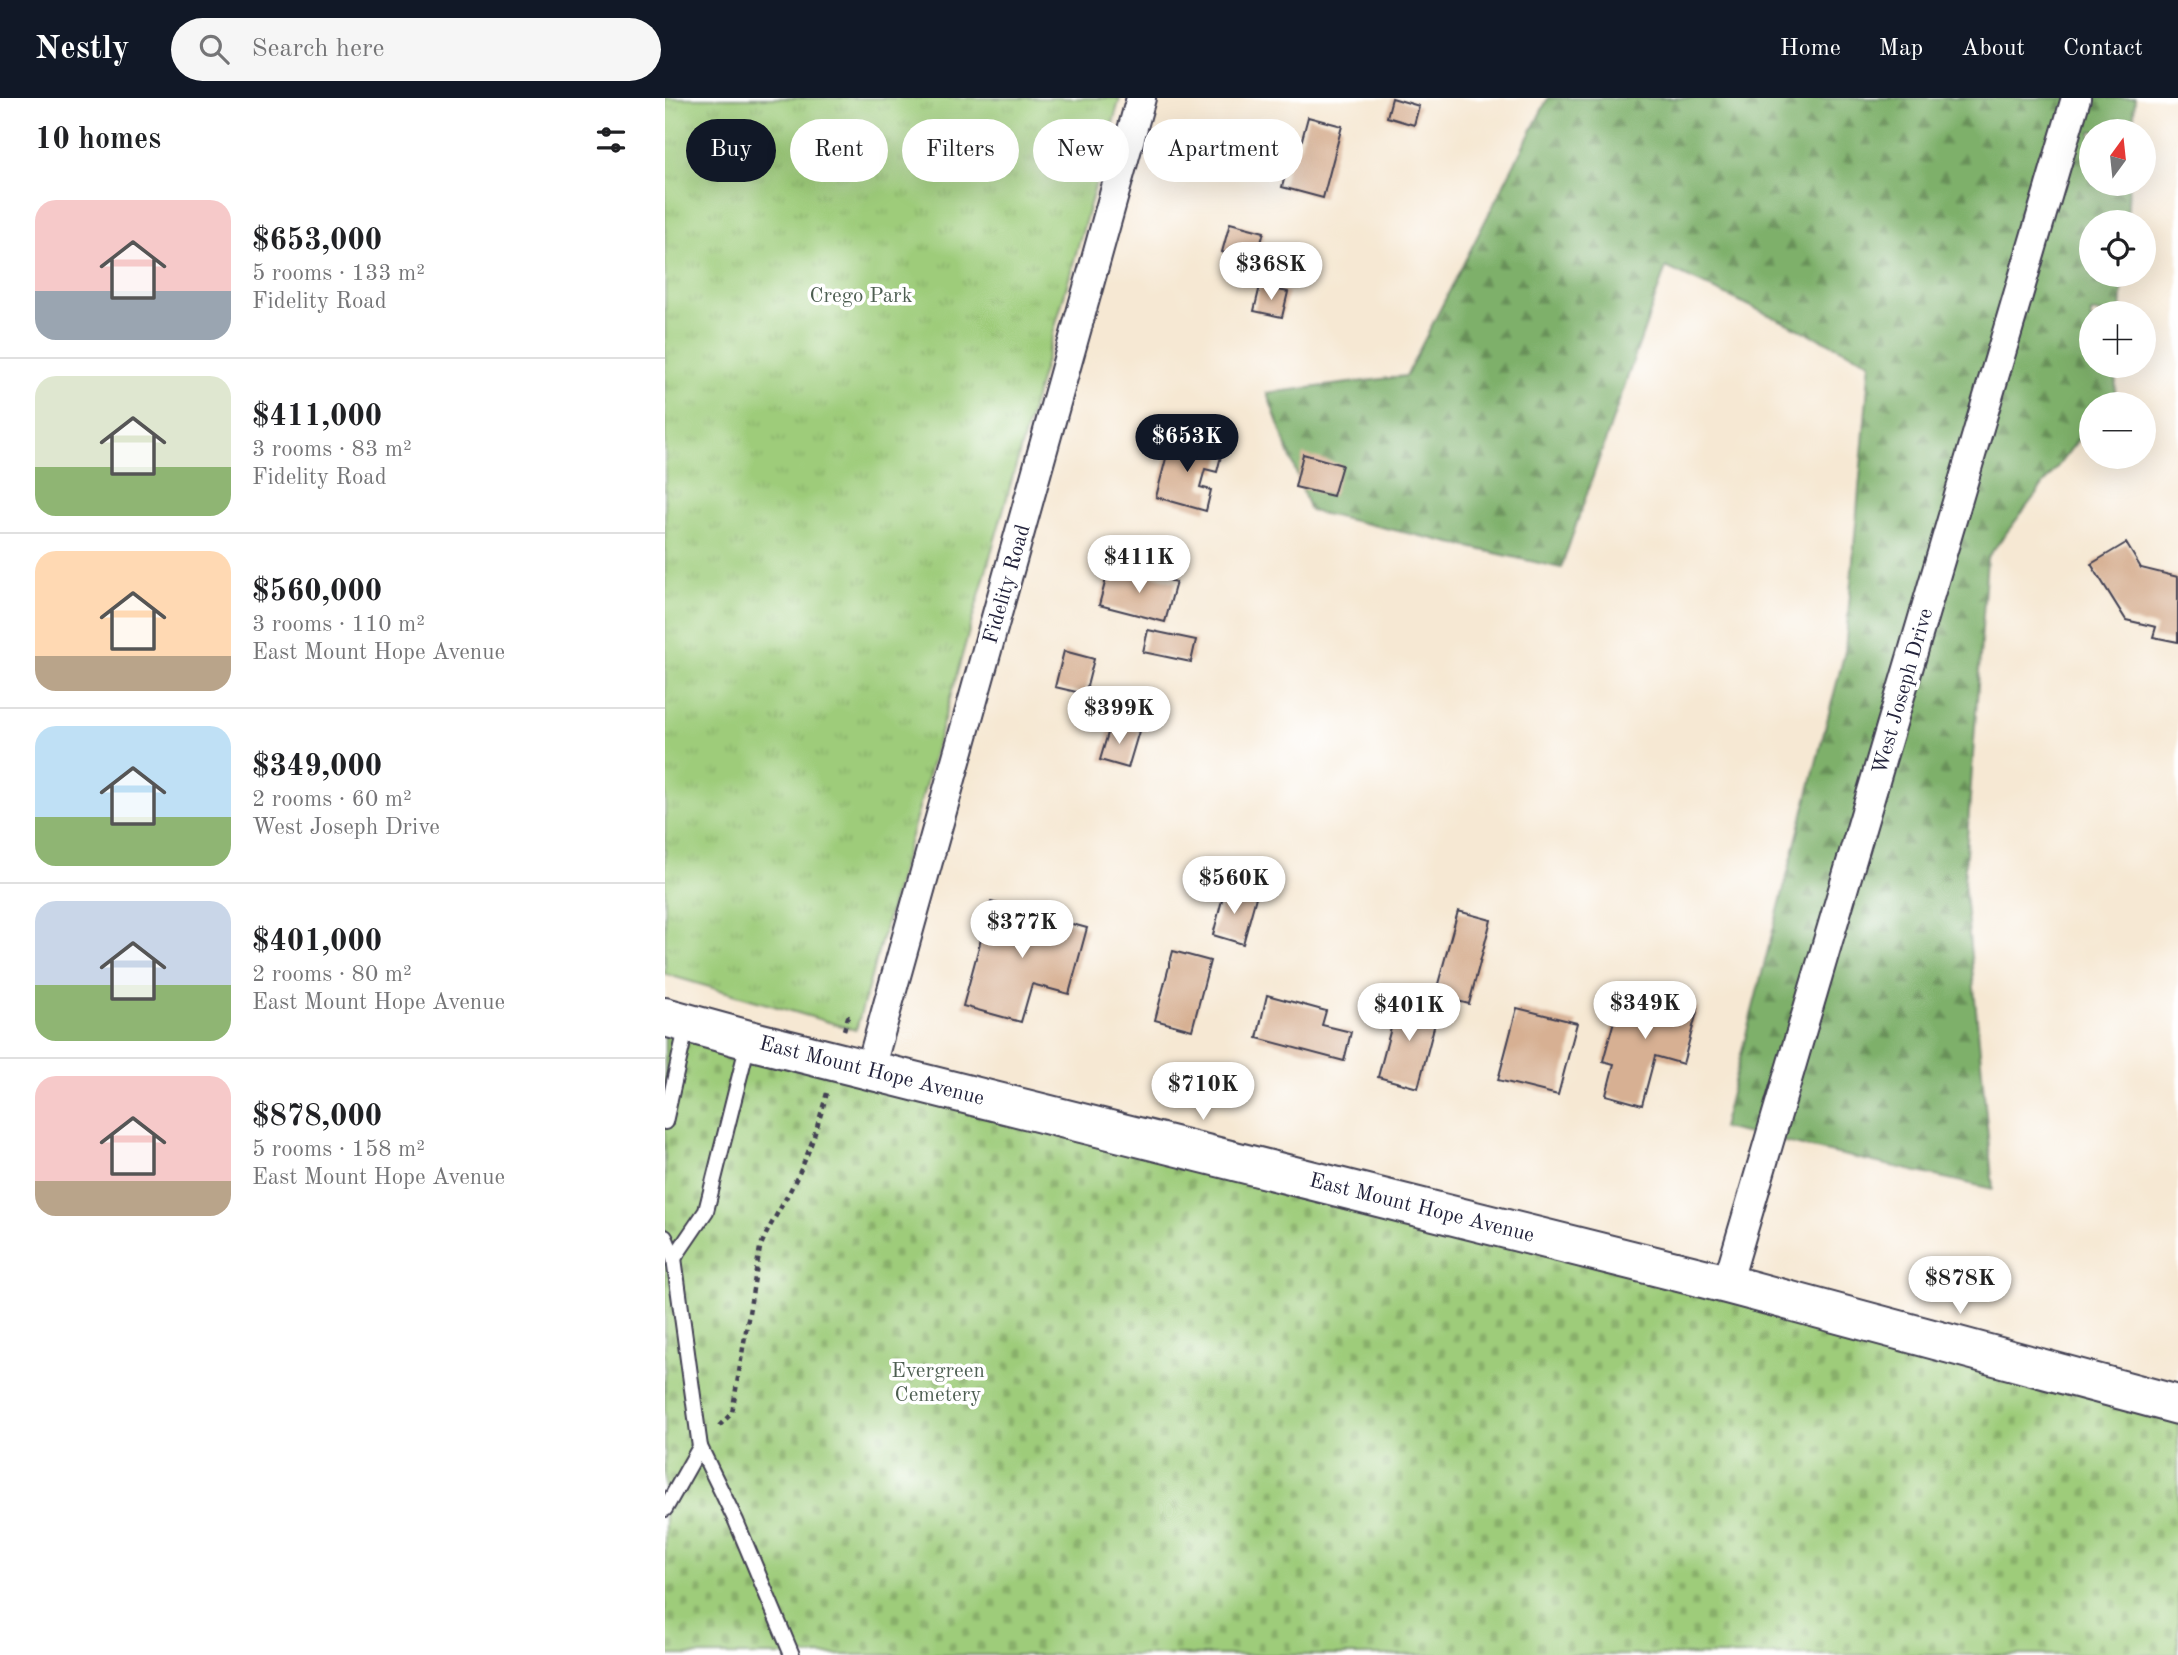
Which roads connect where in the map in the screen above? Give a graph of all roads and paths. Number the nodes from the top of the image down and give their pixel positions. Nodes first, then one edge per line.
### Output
1 (1141, 98) edge
2 (2076, 98) edge
3 (676, 1020) edge
4 (749, 1040) junction
5 (870, 1069) junction
6 (827, 1091) dead end
7 (665, 1122) edge
8 (665, 1237) edge
9 (674, 1258) junction
10 (1727, 1284) junction
11 (2178, 1405) edge
12 (700, 1447) junction
13 (665, 1509) edge
14 (792, 1655) edge

1 - 5 street, Fidelity Road
2 - 10 street, West Joseph Drive
3 - 4 street, East Mount Hope Avenue
3 - 7 lane
4 - 5 street, East Mount Hope Avenue
4 - 9 lane
5 - 10 street, East Mount Hope Avenue
6 - 12 path
8 - 9 lane
9 - 12 lane
10 - 11 street, East Mount Hope Avenue
12 - 13 lane
12 - 14 lane

